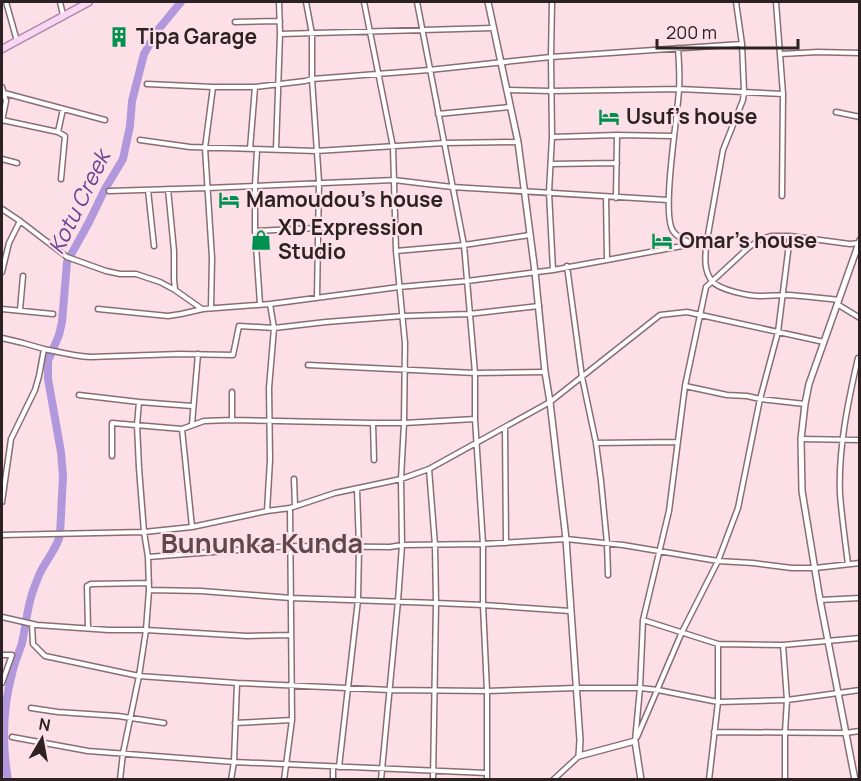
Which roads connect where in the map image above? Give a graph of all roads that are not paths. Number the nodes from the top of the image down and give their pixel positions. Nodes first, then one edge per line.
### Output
1 (6, 2) edge
2 (60, 2) edge
3 (89, 2) edge
4 (279, 2) edge
5 (306, 2) edge
6 (364, 2) edge
7 (417, 2) edge
8 (488, 2) edge
9 (552, 2) edge
10 (736, 2) edge
11 (776, 2) edge
12 (63, 16) junction
13 (235, 21) dead end
14 (280, 21) junction
15 (493, 28) junction
16 (423, 30) junction
17 (370, 31) junction
18 (280, 34) junction
19 (312, 34) junction
20 (17, 41) junction
21 (742, 44) junction
22 (678, 48) junction
23 (2, 49) edge
24 (860, 53) edge
25 (781, 54) junction
26 (551, 57) junction
27 (501, 62) junction
28 (429, 70) junction
29 (378, 74) junction
30 (312, 79) junction
31 (279, 83) junction
32 (147, 84) dead end
33 (2, 87) edge
34 (213, 87) junction
35 (255, 87) junction
36 (680, 89) junction
37 (507, 90) junction
38 (551, 91) junction
39 (744, 91) junction
40 (4, 93) junction
41 (783, 94) junction
42 (510, 107) junction
43 (63, 109) junction
44 (836, 112) dead end
45 (438, 114) junction
46 (860, 117) edge
47 (105, 120) dead end
48 (2, 121) edge
49 (58, 132) junction
50 (617, 135) junction
51 (674, 136) junction
52 (552, 137) junction
53 (140, 140) dead end
54 (518, 142) junction
55 (444, 143) junction
56 (393, 147) junction
57 (205, 148) junction
58 (249, 149) junction
59 (276, 149) junction
60 (257, 150) junction
61 (316, 151) junction
62 (2, 159) edge
63 (17, 163) dead end
64 (617, 163) junction
65 (551, 164) junction
66 (61, 179) dead end
67 (394, 180) junction
68 (319, 182) junction
69 (255, 185) junction
70 (452, 187) junction
71 (207, 188) junction
72 (168, 189) junction
73 (148, 190) junction
74 (524, 190) junction
75 (109, 191) dead end
76 (549, 192) junction
77 (782, 196) dead end
78 (606, 197) junction
79 (616, 198) junction
80 (668, 200) junction
81 (2, 209) edge
82 (20, 221) junction
83 (317, 228) junction
84 (355, 228) dead end
85 (255, 231) junction
86 (530, 235) junction
87 (790, 237) junction
88 (859, 242) edge
89 (464, 244) junction
90 (693, 244) junction
91 (154, 246) dead end
92 (706, 246) junction
93 (396, 251) junction
94 (608, 259) junction
95 (567, 266) junction
96 (553, 270) junction
97 (2, 272) edge
98 (535, 272) junction
99 (22, 276) dead end
100 (467, 281) junction
101 (712, 281) junction
102 (399, 287) junction
103 (175, 290) junction
104 (782, 295) junction
105 (317, 297) junction
106 (838, 302) junction
107 (260, 304) junction
108 (270, 304) junction
109 (539, 306) junction
110 (211, 308) junction
111 (2, 309) edge
112 (98, 309) dead end
113 (203, 309) junction
114 (20, 310) junction
115 (469, 314) junction
116 (54, 315) dead end
117 (699, 315) junction
118 (403, 316) junction
119 (860, 318) edge
120 (274, 328) junction
121 (778, 332) junction
122 (2, 339) edge
123 (824, 342) junction
124 (44, 349) junction
125 (198, 354) junction
126 (858, 358) dead end
127 (308, 365) dead end
128 (405, 369) junction
129 (545, 372) junction
130 (475, 373) junction
131 (582, 377) junction
132 (685, 386) junction
133 (232, 392) dead end
134 (79, 395) dead end
135 (760, 399) junction
136 (139, 402) junction
137 (550, 402) junction
138 (805, 404) junction
139 (192, 406) junction
140 (475, 419) junction
141 (232, 420) junction
142 (269, 421) junction
143 (373, 423) junction
144 (404, 423) junction
145 (137, 424) junction
146 (192, 424) junction
147 (505, 428) junction
148 (182, 429) junction
149 (801, 439) junction
150 (843, 440) junction
151 (860, 440) edge
152 (678, 442) junction
153 (476, 443) junction
154 (596, 443) junction
155 (112, 456) dead end
156 (374, 460) dead end
157 (429, 469) junction
158 (294, 479) dead end
159 (401, 479) junction
160 (357, 489) junction
161 (2, 493) edge
162 (2, 502) edge
163 (292, 507) junction
164 (267, 511) junction
165 (192, 527) junction
166 (144, 532) junction
167 (2, 535) edge
168 (566, 539) junction
169 (506, 543) junction
170 (607, 543) junction
171 (402, 544) junction
172 (483, 544) junction
173 (435, 545) junction
174 (290, 546) junction
175 (359, 547) junction
176 (659, 550) junction
177 (148, 557) junction
178 (718, 561) junction
179 (860, 563) edge
180 (848, 564) junction
181 (815, 568) junction
182 (608, 575) dead end
183 (149, 583) junction
184 (149, 590) junction
185 (291, 598) junction
186 (860, 598) edge
187 (357, 600) junction
188 (820, 600) junction
189 (398, 601) junction
190 (436, 603) junction
191 (483, 604) junction
192 (570, 611) junction
193 (2, 617) edge
194 (643, 620) junction
195 (32, 624) junction
196 (88, 628) junction
197 (146, 630) junction
198 (682, 632) junction
199 (291, 635) junction
200 (860, 638) edge
201 (828, 640) junction
202 (718, 644) junction
203 (783, 645) junction
204 (2, 655) edge
205 (139, 676) junction
206 (2, 683) edge
207 (237, 683) junction
208 (292, 684) junction
209 (347, 687) junction
210 (576, 688) junction
211 (640, 688) junction
212 (390, 690) junction
213 (435, 690) junction
214 (658, 690) junction
215 (860, 690) edge
216 (487, 692) junction
217 (838, 694) junction
218 (787, 700) junction
219 (718, 702) junction
220 (31, 708) dead end
221 (130, 718) junction
222 (292, 720) junction
223 (164, 723) dead end
224 (235, 723) junction
225 (860, 731) edge
226 (714, 732) junction
227 (785, 732) junction
228 (845, 733) junction
229 (12, 737) dead end
230 (635, 741) junction
231 (123, 753) junction
232 (579, 756) junction
233 (234, 762) junction
234 (285, 765) junction
235 (339, 766) junction
236 (333, 767) junction
237 (381, 769) junction
238 (433, 771) junction
239 (487, 772) junction
240 (120, 780) edge
241 (231, 780) edge
242 (284, 780) edge
243 (333, 780) edge
244 (381, 780) edge
245 (433, 780) edge
246 (487, 780) edge
247 (553, 780) edge
248 (641, 780) edge
249 (709, 780) edge
250 (785, 780) edge
251 (855, 780) edge

1 - 20 street
2 - 12 street
3 - 12 main road
4 - 14 street
5 - 19 street
6 - 17 street
7 - 16 street
8 - 15 street
9 - 26 street
10 - 21 street
11 - 25 street
12 - 20 main road
13 - 14 street
14 - 18 street
15 - 16 street
15 - 27 street
16 - 17 street
16 - 28 street
17 - 19 street
17 - 29 street
18 - 19 street
18 - 31 street
19 - 30 street
20 - 23 main road
21 - 22 street
21 - 39 street
22 - 26 street
22 - 36 street
24 - 25 street
25 - 41 street
26 - 27 street
26 - 38 street
27 - 28 street
27 - 37 street
28 - 29 street
28 - 45 street
29 - 30 street
29 - 56 street
30 - 31 street
30 - 61 street
31 - 35 street
31 - 59 street
32 - 34 street
33 - 40 street
34 - 35 street
34 - 57 street
35 - 58 street
36 - 38 street
36 - 39 street
36 - 51 street
37 - 38 street
37 - 42 street
38 - 52 street
39 - 41 street
39 - 92 street
40 - 43 street
40 - 48 street
41 - 77 street
42 - 45 street
42 - 54 street
43 - 47 street
43 - 49 street
44 - 46 street
45 - 55 street
48 - 49 street
49 - 66 street
50 - 51 street
50 - 52 street
50 - 64 street
51 - 80 street
52 - 65 street
53 - 57 street
54 - 55 street
54 - 74 street
55 - 56 street
55 - 70 street
56 - 61 street
56 - 67 street
57 - 58 street
57 - 71 street
58 - 60 street
59 - 60 street
59 - 61 street
60 - 69 street
61 - 68 street
62 - 63 street
64 - 65 street
64 - 79 street
65 - 76 street
67 - 68 street
67 - 70 street
67 - 93 street
68 - 69 street
68 - 83 street
69 - 71 street
69 - 85 street
70 - 74 street
70 - 89 street
71 - 72 street
71 - 110 street
72 - 73 street
72 - 103 street
73 - 75 street
73 - 91 street
74 - 76 street
74 - 86 street
76 - 78 street
76 - 96 street
78 - 79 street
78 - 94 street
79 - 80 street
80 - 90 street
81 - 82 street
82 - 97 street
82 - 103 street
83 - 84 street
83 - 85 street
83 - 105 street
85 - 107 street
86 - 89 street
86 - 98 street
87 - 88 street
87 - 101 street
87 - 104 street
88 - 106 street
89 - 93 street
89 - 100 street
90 - 92 street
90 - 94 street
92 - 101 street
93 - 102 street
94 - 95 street
95 - 96 street
95 - 131 street
96 - 98 street
98 - 100 street
98 - 109 street
99 - 114 street
100 - 102 street
100 - 115 street
101 - 104 street
101 - 117 street
102 - 105 street
102 - 118 street
103 - 113 street
104 - 106 street
104 - 121 street
105 - 108 street
106 - 119 street
106 - 123 street
107 - 108 street
107 - 110 street
108 - 120 street
109 - 115 street
109 - 129 street
110 - 113 street
111 - 114 street
112 - 113 street
114 - 116 street
115 - 118 street
115 - 130 street
117 - 121 street
117 - 131 street
117 - 132 street
118 - 120 street
118 - 128 street
120 - 125 street
120 - 142 street
121 - 123 street
121 - 135 street
122 - 124 street
123 - 138 street
124 - 125 street
124 - 161 street
125 - 139 street
126 - 150 street
127 - 128 street
128 - 130 street
128 - 144 street
129 - 130 street
129 - 137 street
130 - 140 street
131 - 137 street
131 - 154 street
132 - 135 street
132 - 152 street
133 - 141 street
134 - 136 street
135 - 138 street
135 - 178 street
136 - 139 street
136 - 145 street
137 - 147 street
137 - 168 street
138 - 149 street
139 - 146 street
140 - 144 street
140 - 153 street
141 - 142 street
141 - 146 street
142 - 143 street
142 - 164 street
143 - 144 street
143 - 156 street
144 - 159 street
145 - 148 street
145 - 155 street
145 - 166 street
146 - 148 street
147 - 153 street
147 - 169 street
148 - 165 street
149 - 150 street
149 - 181 street
150 - 151 street
150 - 180 street
152 - 154 street
152 - 176 street
153 - 157 street
153 - 172 street
154 - 170 street
157 - 159 street
157 - 173 street
158 - 163 street
159 - 160 street
159 - 171 street
160 - 163 street
160 - 175 street
161 - 162 street
163 - 164 street
163 - 174 street
164 - 165 street
165 - 166 street
166 - 167 street
166 - 177 street
168 - 169 street
168 - 170 street
168 - 192 street
169 - 172 street
170 - 176 street
170 - 182 street
171 - 173 street
171 - 175 street
171 - 189 street
172 - 173 street
172 - 191 street
173 - 190 street
174 - 175 street
174 - 177 street
174 - 185 street
175 - 187 street
176 - 178 street
176 - 194 street
177 - 183 street
178 - 181 street
178 - 198 street
179 - 180 street
180 - 181 street
181 - 188 street
183 - 184 street
183 - 196 street
184 - 185 street
184 - 197 street
185 - 187 street
185 - 199 street
186 - 188 street
187 - 189 street
187 - 209 street
188 - 201 street
189 - 190 street
189 - 212 street
190 - 191 street
190 - 213 street
191 - 192 street
191 - 216 street
192 - 210 street
193 - 195 street
194 - 198 street
194 - 211 street
195 - 196 street
195 - 205 street
196 - 197 street
197 - 199 street
197 - 205 street
198 - 202 street
198 - 214 street
199 - 208 street
200 - 201 street
201 - 203 street
201 - 217 street
202 - 203 street
202 - 219 street
203 - 218 street
204 - 206 street
205 - 207 street
205 - 221 street
207 - 208 street
207 - 224 street
208 - 209 street
208 - 222 street
209 - 212 street
209 - 235 street
210 - 211 street
210 - 216 street
210 - 232 street
211 - 214 street
211 - 230 street
212 - 213 street
212 - 237 street
213 - 216 street
213 - 238 street
214 - 219 street
214 - 230 street
215 - 217 street
216 - 239 street
217 - 218 street
217 - 228 street
218 - 219 street
218 - 227 street
219 - 226 street
220 - 221 street
221 - 223 street
221 - 231 street
222 - 224 street
222 - 234 street
224 - 233 street
225 - 228 street
226 - 227 street
226 - 249 street
227 - 228 street
227 - 250 street
228 - 251 street
229 - 231 street
230 - 232 street
230 - 248 street
231 - 233 street
231 - 240 street
232 - 247 street
233 - 234 street
233 - 241 street
234 - 236 street
234 - 242 street
235 - 236 street
235 - 237 street
236 - 243 street
237 - 238 street
237 - 244 street
238 - 239 street
238 - 245 street
239 - 246 street

